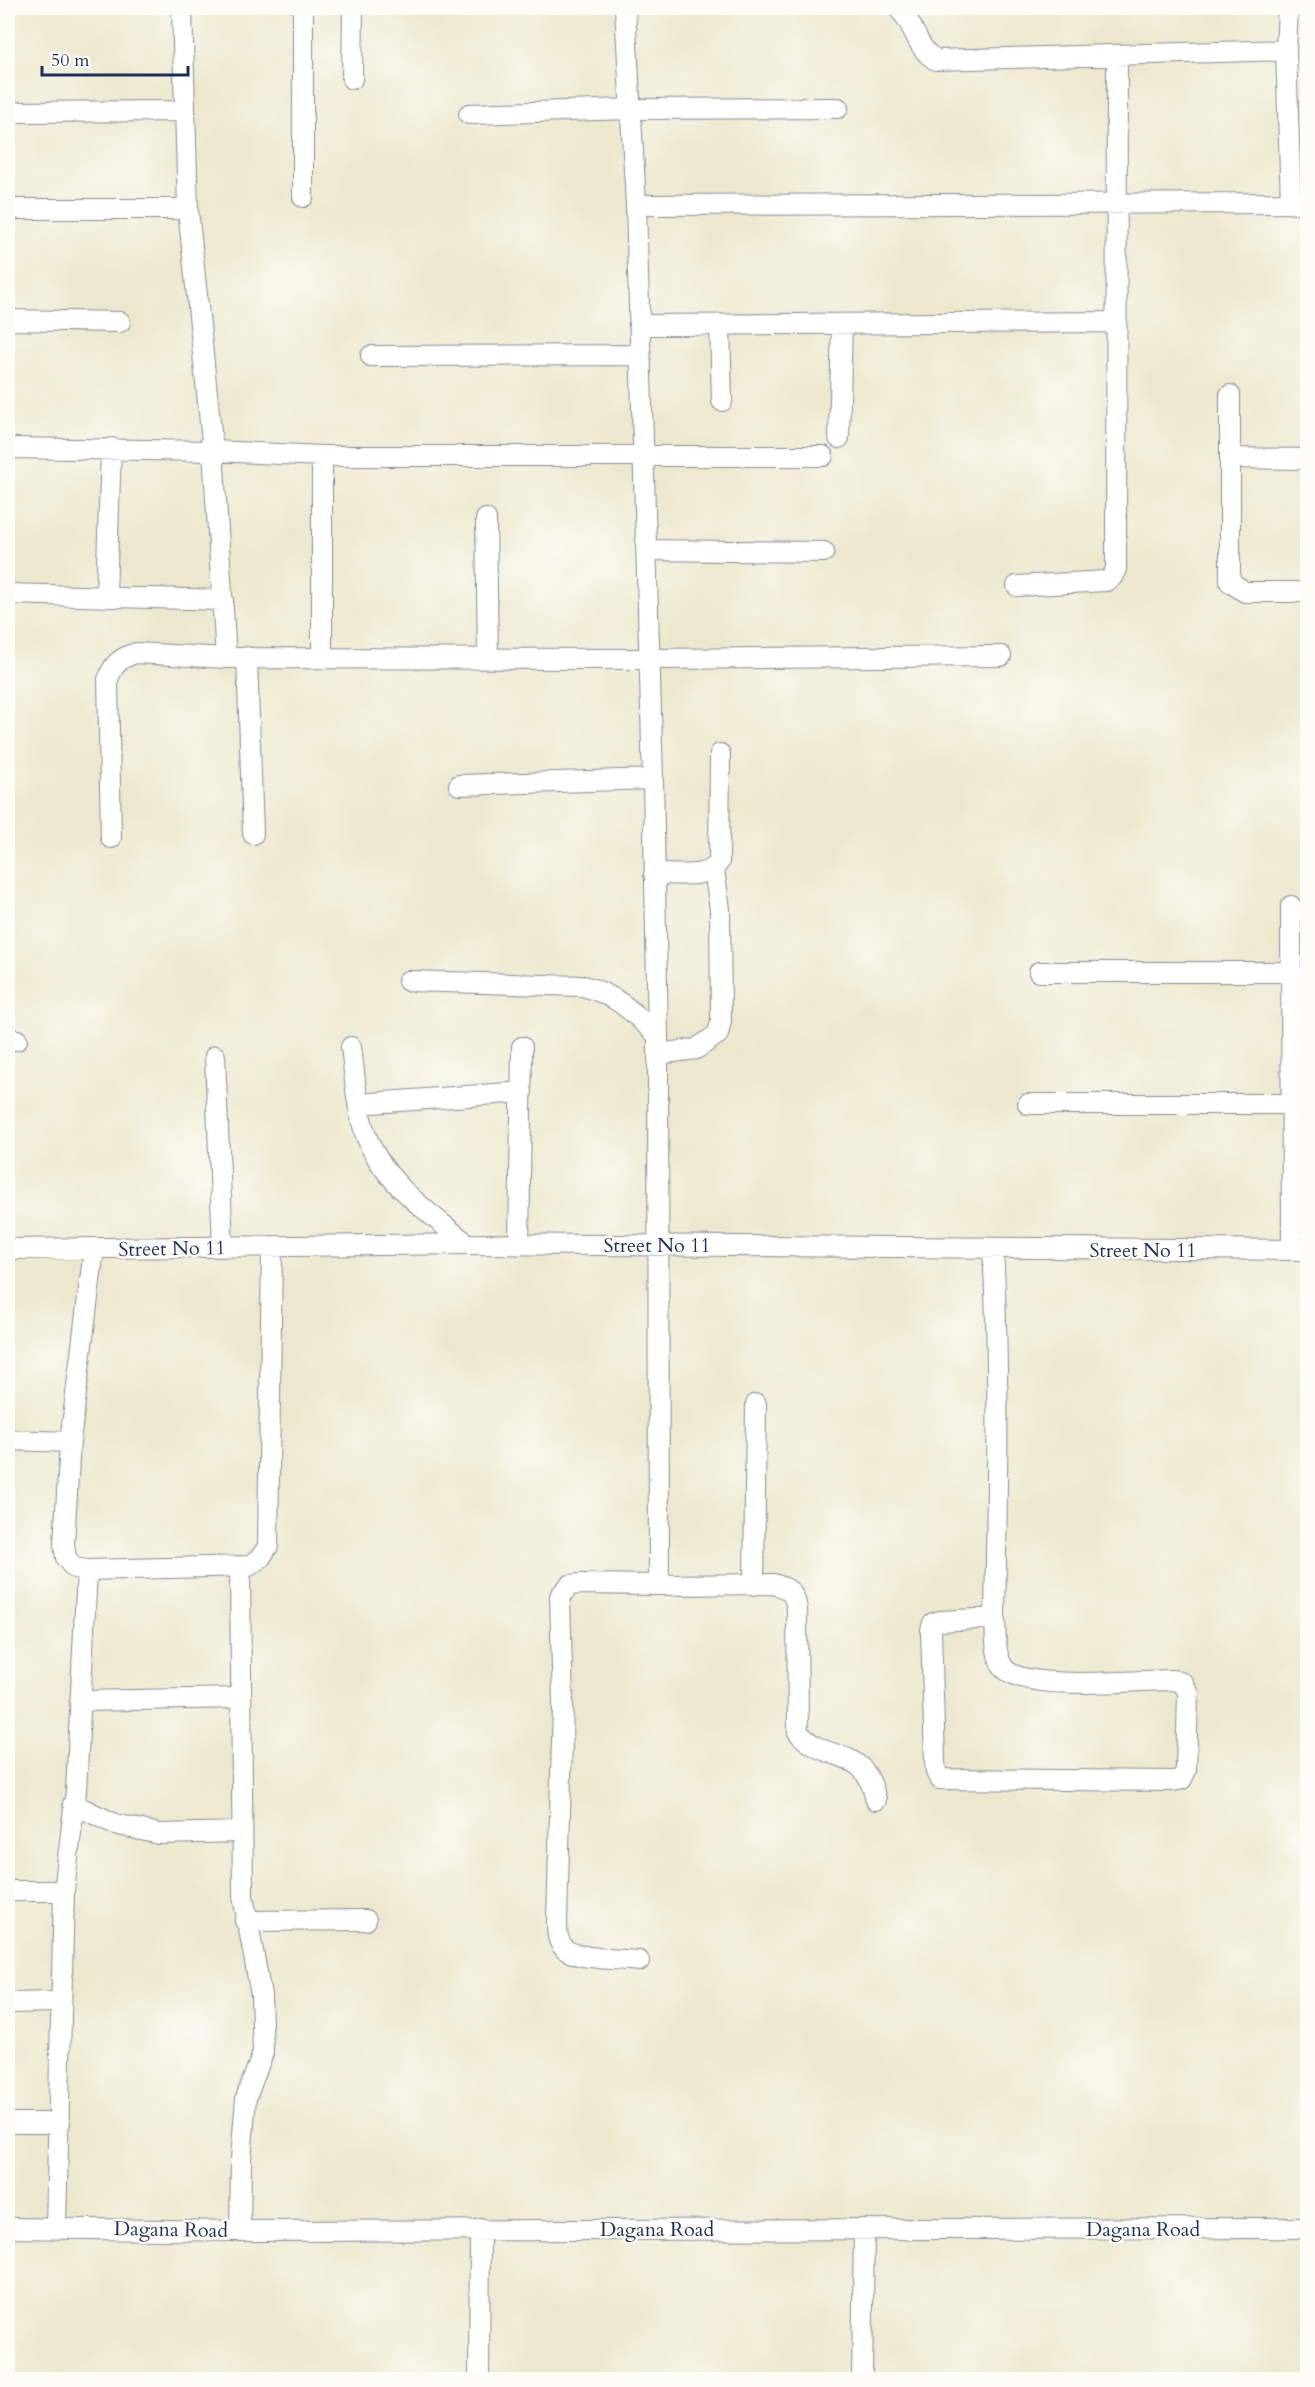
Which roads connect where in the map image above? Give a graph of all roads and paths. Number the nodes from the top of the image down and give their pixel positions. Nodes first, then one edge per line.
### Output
1 (182, 8) edge
2 (303, 8) edge
3 (353, 8) edge
4 (626, 8) edge
5 (898, 8) edge
6 (1288, 8) edge
7 (1286, 50) junction
8 (1117, 56) junction
9 (352, 79) dead end
10 (838, 108) dead end
11 (631, 109) junction
12 (185, 111) junction
13 (8, 112) edge
14 (469, 114) dead end
15 (303, 197) dead end
16 (1118, 203) junction
17 (1299, 203) edge
18 (636, 205) junction
19 (8, 209) edge
20 (188, 209) junction
21 (8, 320) edge
22 (120, 322) dead end
23 (1116, 322) junction
24 (842, 324) junction
25 (639, 325) junction
26 (720, 325) junction
27 (639, 354) junction
28 (371, 356) dead end
29 (1230, 395) dead end
30 (722, 401) dead end
31 (839, 438) dead end
32 (8, 448) edge
33 (111, 448) junction
34 (213, 451) junction
35 (642, 455) junction
36 (322, 456) junction
37 (823, 456) dead end
38 (1230, 458) junction
39 (1308, 459) edge
40 (486, 519) dead end
41 (648, 550) junction
42 (824, 552) dead end
43 (1017, 586) dead end
44 (1308, 592) edge
45 (8, 594) edge
46 (106, 596) junction
47 (223, 600) junction
48 (1001, 656) dead end
49 (248, 657) junction
50 (226, 658) junction
51 (322, 658) junction
52 (488, 658) junction
53 (649, 659) junction
54 (720, 754) dead end
55 (653, 779) junction
56 (459, 785) dead end
57 (252, 834) dead end
58 (111, 838) dead end
59 (714, 870) junction
60 (654, 874) junction
61 (1291, 906) dead end
62 (1040, 972) dead end
63 (1292, 972) junction
64 (408, 981) dead end
65 (658, 1045) junction
66 (351, 1047) dead end
67 (522, 1047) dead end
68 (215, 1056) dead end
69 (522, 1092) junction
70 (358, 1104) junction
71 (1028, 1104) dead end
72 (1292, 1104) junction
73 (467, 1244) junction
74 (519, 1245) junction
75 (659, 1245) junction
76 (223, 1247) junction
77 (272, 1248) junction
78 (8, 1249) edge
79 (94, 1249) junction
80 (993, 1249) junction
81 (1300, 1250) edge
82 (756, 1404) dead end
83 (8, 1440) edge
84 (70, 1442) junction
85 (240, 1566) junction
86 (87, 1570) junction
87 (659, 1585) junction
88 (754, 1585) junction
89 (995, 1618) junction
90 (241, 1698) junction
91 (80, 1701) junction
92 (876, 1800) dead end
93 (73, 1804) junction
94 (242, 1832) junction
95 (8, 1891) edge
96 (64, 1891) junction
97 (366, 1920) dead end
98 (245, 1921) junction
99 (639, 1960) dead end
100 (61, 2002) junction
101 (8, 2003) edge
102 (8, 2123) edge
103 (60, 2123) junction
104 (56, 2227) junction
105 (8, 2228) edge
106 (1308, 2228) edge
107 (480, 2229) junction
108 (864, 2229) junction
109 (240, 2231) junction
110 (479, 2379) edge
111 (862, 2379) edge

1 - 12 street
2 - 15 street
3 - 9 street
4 - 11 street
5 - 8 street
6 - 7 street
7 - 8 street
7 - 17 street
8 - 16 street
10 - 11 street
11 - 14 street
11 - 18 street
12 - 13 street
12 - 20 street
16 - 17 street
16 - 18 street
16 - 23 street
18 - 25 street
19 - 20 street
20 - 34 street
21 - 22 street
23 - 24 street
23 - 43 street
24 - 26 street
24 - 31 street
25 - 26 street
25 - 27 street
26 - 30 street
27 - 28 street
27 - 35 street
29 - 38 street
32 - 33 street
33 - 34 street
33 - 46 street
34 - 36 street
34 - 47 street
35 - 36 street
35 - 37 street
35 - 41 street
36 - 51 street
38 - 39 street
38 - 44 street
40 - 52 street
41 - 42 street
41 - 53 street
45 - 46 street
46 - 47 street
47 - 50 street
48 - 53 street
49 - 50 street
49 - 51 street
49 - 57 street
50 - 58 street
51 - 52 street
52 - 53 street
53 - 55 street
54 - 59 street
55 - 56 street
55 - 60 street
59 - 60 street
59 - 65 street
60 - 65 street
61 - 63 street
62 - 63 street
63 - 72 street
64 - 65 street
65 - 75 street
66 - 70 street
67 - 69 street
68 - 76 street
69 - 70 street
69 - 74 street
70 - 73 street
71 - 72 street
72 - 81 street
73 - 74 street, Street No 11
73 - 77 street, Street No 11
74 - 75 street, Street No 11
75 - 80 street, Street No 11
75 - 87 street
76 - 77 street, Street No 11
76 - 79 street, Street No 11
77 - 85 street
78 - 79 street, Street No 11
79 - 84 street
80 - 81 street, Street No 11
80 - 89 street
82 - 88 street
83 - 84 street
84 - 86 street
85 - 86 street
85 - 90 street
86 - 91 street
87 - 88 street
87 - 99 street
88 - 92 street
89 - 89 street
90 - 91 street
90 - 94 street
91 - 93 street
93 - 94 street
93 - 96 street
94 - 98 street
95 - 96 street
96 - 100 street
97 - 98 street
98 - 109 street
100 - 101 street
100 - 103 street
102 - 103 street
103 - 104 street
104 - 105 street, Dagana Road
104 - 109 street, Dagana Road
106 - 108 street, Dagana Road
107 - 108 street, Dagana Road
107 - 109 street, Dagana Road
107 - 110 street
108 - 111 street

